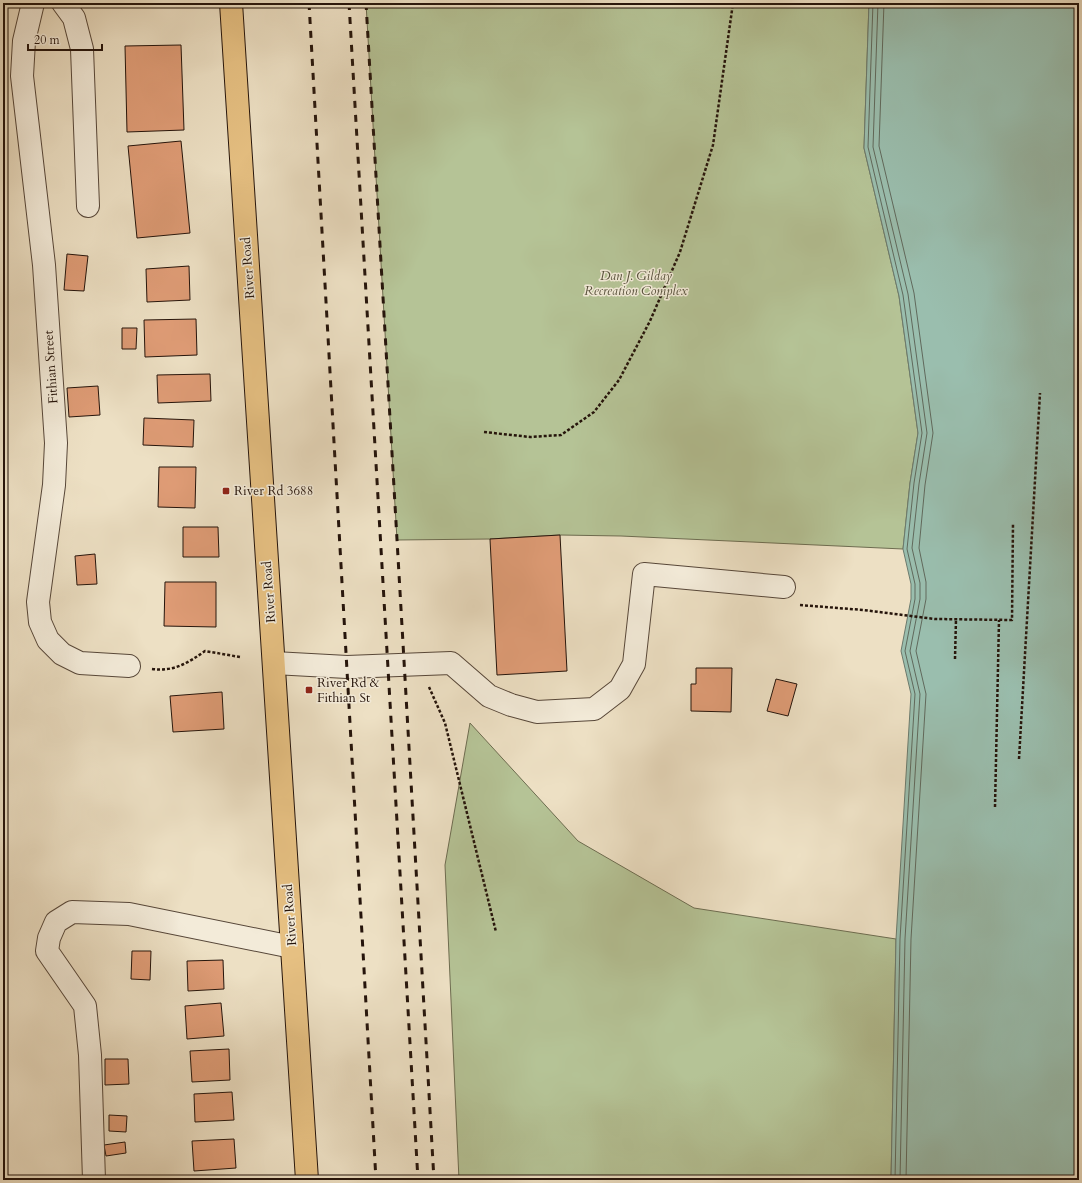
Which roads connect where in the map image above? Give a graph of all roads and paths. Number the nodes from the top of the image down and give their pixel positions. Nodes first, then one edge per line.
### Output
1 (33, 3) edge
2 (63, 3) edge
3 (231, 3) edge
4 (733, 3) edge
5 (88, 206) dead end
6 (1040, 393) dead end
7 (484, 432) dead end
8 (1013, 523) dead end
9 (784, 587) dead end
10 (797, 605) dead end
11 (956, 619) junction
12 (999, 620) junction
13 (240, 657) dead end
14 (955, 659) dead end
15 (274, 663) junction
16 (404, 664) junction
17 (129, 666) joint
18 (1019, 759) dead end
19 (995, 807) dead end
20 (496, 932) dead end
21 (292, 947) junction
22 (94, 1180) edge
23 (307, 1180) edge

1 - 17 street, Fithian Street
2 - 5 street
3 - 15 main road, River Road
4 - 7 path
6 - 18 path
8 - 12 path
9 - 16 street
10 - 11 path
11 - 12 path
11 - 14 path
12 - 19 path
13 - 17 path
15 - 16 street
15 - 21 main road, River Road
16 - 20 path
21 - 22 street
21 - 23 main road, River Road

